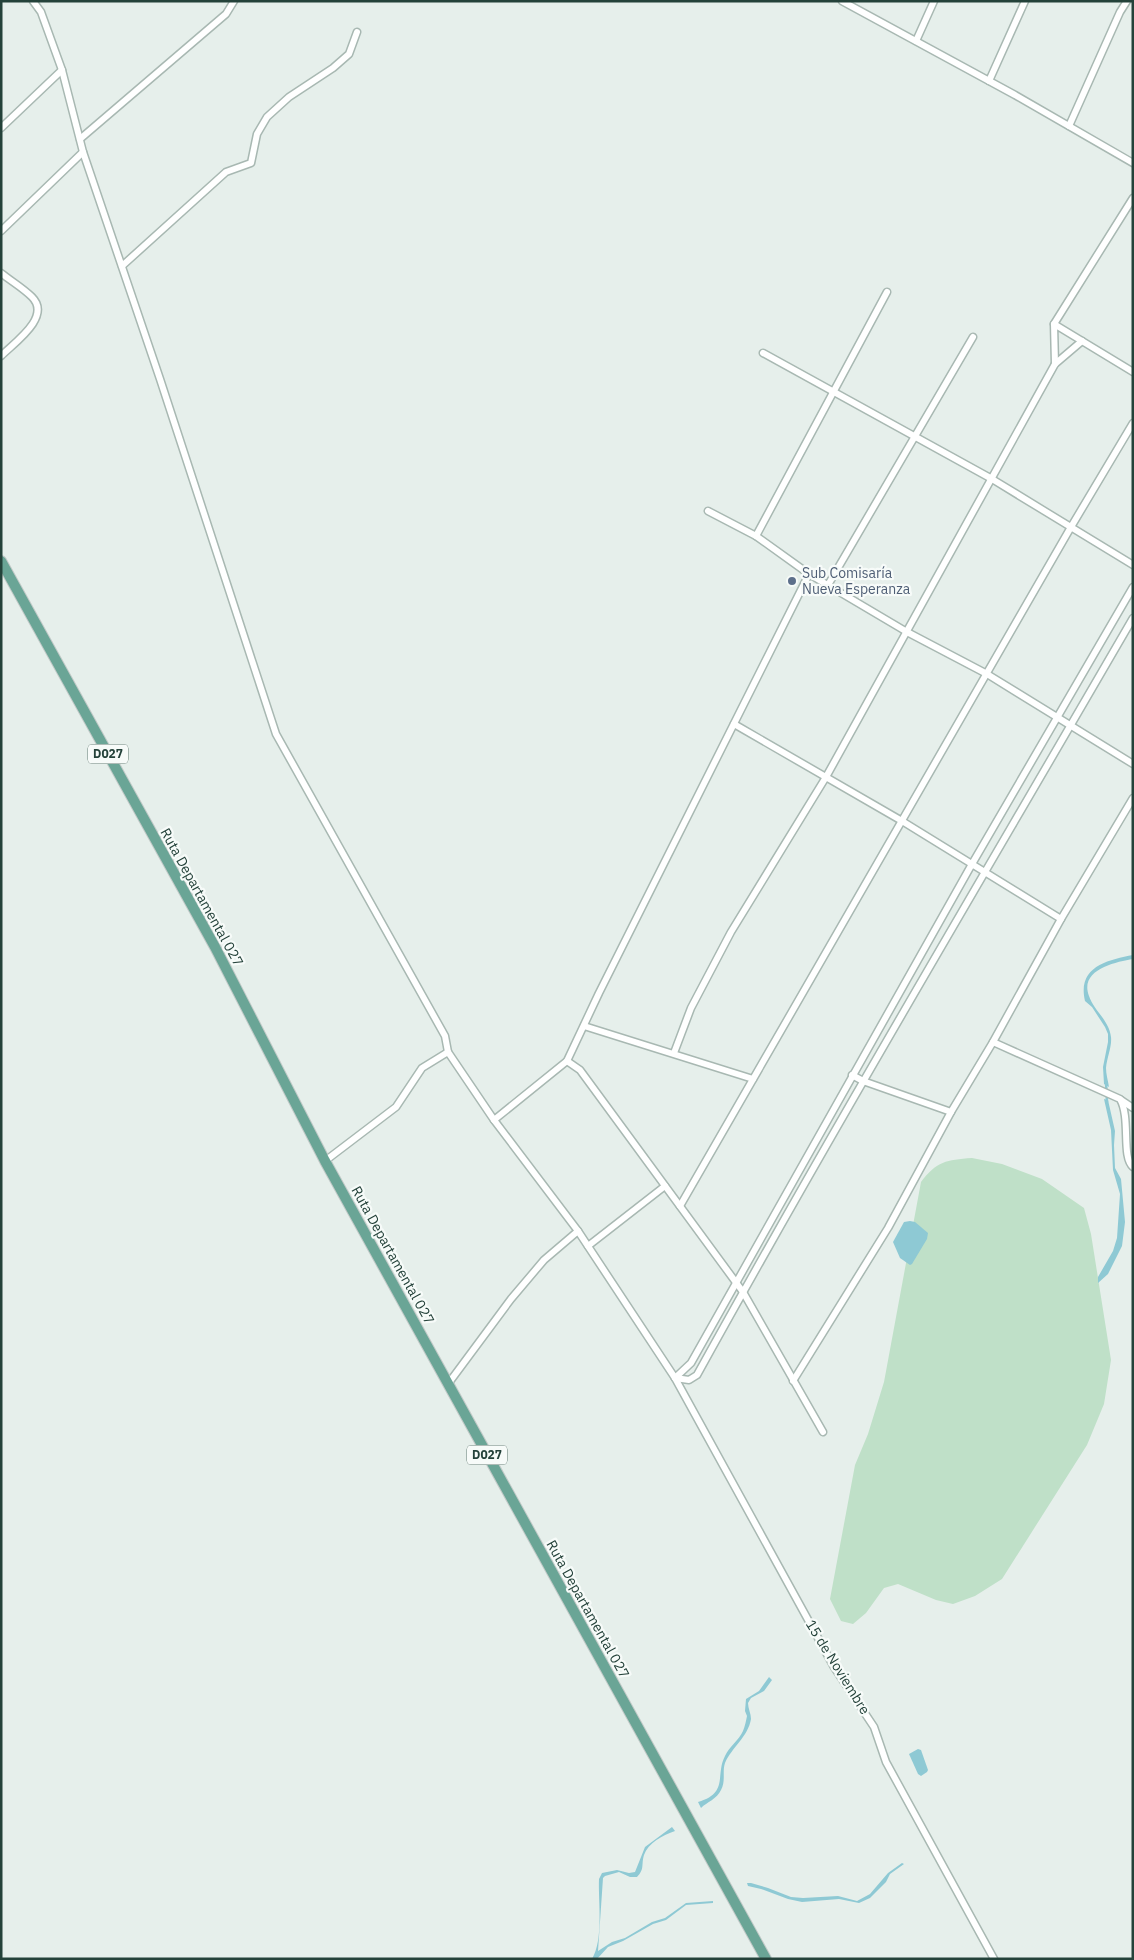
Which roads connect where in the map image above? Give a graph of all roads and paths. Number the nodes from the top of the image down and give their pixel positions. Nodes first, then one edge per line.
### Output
1 (33, 1) edge
2 (234, 1) edge
3 (842, 1) edge
4 (934, 1) edge
5 (1025, 1) edge
6 (1127, 1) edge
7 (357, 32) dead end
8 (916, 41) junction
9 (62, 70) junction
10 (989, 81) junction
11 (1069, 126) junction
12 (1, 128) edge
13 (80, 139) junction
14 (83, 152) junction
15 (1133, 163) edge
16 (1133, 198) edge
17 (1, 231) edge
18 (122, 266) junction
19 (1, 273) edge
20 (887, 292) dead end
21 (1054, 324) junction
22 (973, 337) dead end
23 (1082, 341) junction
24 (763, 353) dead end
25 (1, 356) edge
26 (1055, 364) junction
27 (1133, 372) edge
28 (833, 393) junction
29 (1133, 423) edge
30 (914, 437) junction
31 (992, 479) junction
32 (708, 511) dead end
33 (1071, 527) junction
34 (756, 536) junction
35 (1, 560) edge
36 (1133, 565) edge
37 (809, 574) junction
38 (828, 585) junction
39 (1133, 588) edge
40 (1133, 618) edge
41 (907, 632) junction
42 (988, 674) junction
43 (1057, 718) junction
44 (734, 724) junction
45 (1070, 726) junction
46 (1133, 764) edge
47 (826, 777) junction
48 (1133, 798) edge
49 (902, 821) junction
50 (972, 864) junction
51 (986, 873) junction
52 (1061, 919) junction
53 (584, 1026) junction
54 (993, 1042) junction
55 (448, 1052) junction
56 (674, 1053) junction
57 (567, 1061) junction
58 (852, 1075) junction
59 (753, 1078) junction
60 (864, 1081) junction
61 (1120, 1100) junction
62 (1133, 1108) edge
63 (951, 1112) junction
64 (494, 1120) junction
65 (1130, 1141) edge
66 (325, 1161) junction
67 (1133, 1167) edge
68 (665, 1186) junction
69 (680, 1206) junction
70 (578, 1231) junction
71 (588, 1246) junction
72 (736, 1282) junction
73 (743, 1292) junction
74 (676, 1378) junction
75 (793, 1381) junction
76 (448, 1384) junction
77 (823, 1432) dead end
78 (766, 1959) edge
79 (994, 1959) edge

1 - 9 street, 15 de Noviembre
2 - 13 street
3 - 8 street
4 - 8 street
5 - 10 street
6 - 11 street
7 - 18 street
8 - 10 street
9 - 12 street
9 - 13 street, 15 de Noviembre
10 - 11 street
11 - 15 street
13 - 14 street, 15 de Noviembre
14 - 17 street
14 - 18 street, 15 de Noviembre
16 - 21 street
18 - 55 street, 15 de Noviembre
19 - 25 street
20 - 28 street
21 - 23 street
21 - 26 street
22 - 30 street
23 - 26 street
23 - 27 street
24 - 28 street
26 - 31 street
28 - 30 street
28 - 34 street
29 - 33 street
30 - 31 street
30 - 38 street
31 - 33 street
31 - 41 street
32 - 34 street
33 - 36 street
33 - 42 street
34 - 37 street
35 - 66 main road, Ruta Departamental 027 / D027
37 - 38 street
37 - 44 street
38 - 41 street
39 - 43 street
40 - 45 street
41 - 42 street
41 - 47 street
42 - 43 street
42 - 49 street
43 - 45 street
43 - 50 street
44 - 47 street
44 - 53 street
45 - 46 street
45 - 51 street
47 - 49 street
47 - 56 street
48 - 52 street
49 - 50 street
49 - 59 street
50 - 51 street
50 - 58 street
51 - 52 street
51 - 60 street
52 - 54 street
53 - 56 street
53 - 57 street
54 - 61 street
54 - 63 street
55 - 64 street, 15 de Noviembre
55 - 66 street
56 - 59 street
57 - 64 street
57 - 68 street
58 - 60 street
58 - 72 street
59 - 69 street
60 - 63 street
60 - 73 street
61 - 62 street
61 - 65 street
63 - 75 street
64 - 70 street, 15 de Noviembre
65 - 67 street
66 - 76 main road, Ruta Departamental 027 / D027
68 - 69 street
68 - 71 street
69 - 72 street
70 - 71 street, 15 de Noviembre
70 - 76 street
71 - 74 street, 15 de Noviembre
72 - 73 street
72 - 74 street
73 - 74 street
73 - 75 street
74 - 79 street, 15 de Noviembre
75 - 77 street
76 - 78 main road, Ruta Departamental 027 / D027

